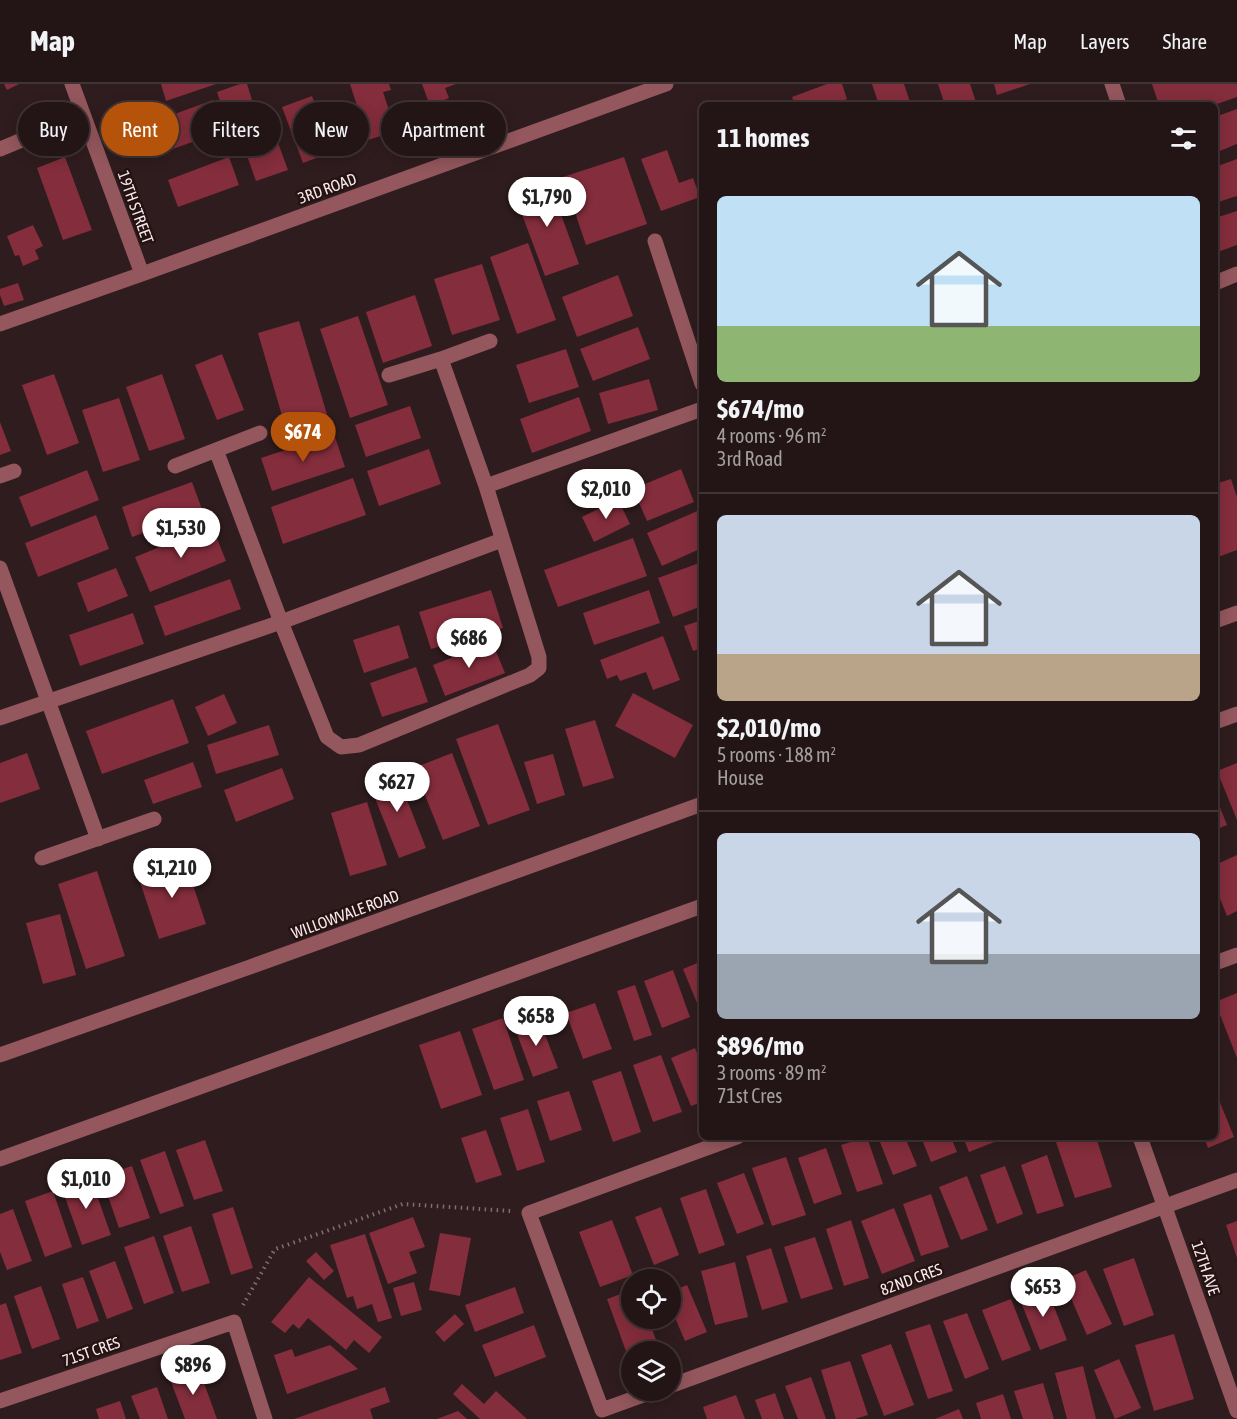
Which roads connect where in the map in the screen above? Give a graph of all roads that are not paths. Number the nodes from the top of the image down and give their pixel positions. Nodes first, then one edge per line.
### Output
1 (72, 84) edge
2 (666, 84) edge
3 (1112, 84) edge
4 (78, 102) edge
5 (1118, 102) edge
6 (89, 134) edge
7 (18, 141) edge
8 (0, 148) edge
9 (655, 241) dead end
10 (142, 274) junction
11 (1237, 274) edge
12 (1218, 282) edge
13 (0, 324) edge
14 (490, 341) dead end
15 (441, 359) junction
16 (389, 375) dead end
17 (699, 375) edge
18 (699, 410) edge
19 (260, 433) dead end
20 (216, 450) junction
21 (175, 465) dead end
22 (486, 486) junction
23 (502, 540) junction
24 (0, 568) edge
25 (1237, 613) edge
26 (1218, 620) edge
27 (281, 622) junction
28 (48, 701) junction
29 (1237, 714) edge
30 (0, 718) edge
31 (1218, 721) edge
32 (699, 805) edge
33 (154, 819) dead end
34 (98, 838) junction
35 (42, 858) dead end
36 (699, 907) edge
37 (1237, 955) edge
38 (1218, 962) edge
39 (0, 1055) edge
40 (729, 1140) edge
41 (1141, 1140) edge
42 (0, 1159) edge
43 (1237, 1180) edge
44 (1165, 1206) junction
45 (681, 1382) edge
46 (0, 1401) edge
47 (627, 1401) edge
48 (1237, 1411) edge
49 (265, 1419) edge

1 - 4 street, 19TH STREET
2 - 10 street, 3RD ROAD
3 - 5 street
6 - 10 street, 19TH STREET
7 - 8 street
9 - 17 street
10 - 13 street, 3RD ROAD
11 - 12 street
14 - 15 street
15 - 16 street
15 - 22 street
18 - 22 street
19 - 20 street
20 - 21 street
20 - 27 street
22 - 23 street
23 - 27 street
23 - 27 street
24 - 28 street
25 - 26 street
27 - 28 street
28 - 30 street
28 - 34 street
29 - 31 street
32 - 39 street, WILLOWVALE ROAD
33 - 34 street
34 - 35 street
36 - 42 street
37 - 38 street
40 - 47 street
41 - 44 street, 12TH AVE
43 - 44 street, 82ND CRES
44 - 45 street, 82ND CRES
44 - 48 street, 12TH AVE
46 - 49 street, 71ST CRES

